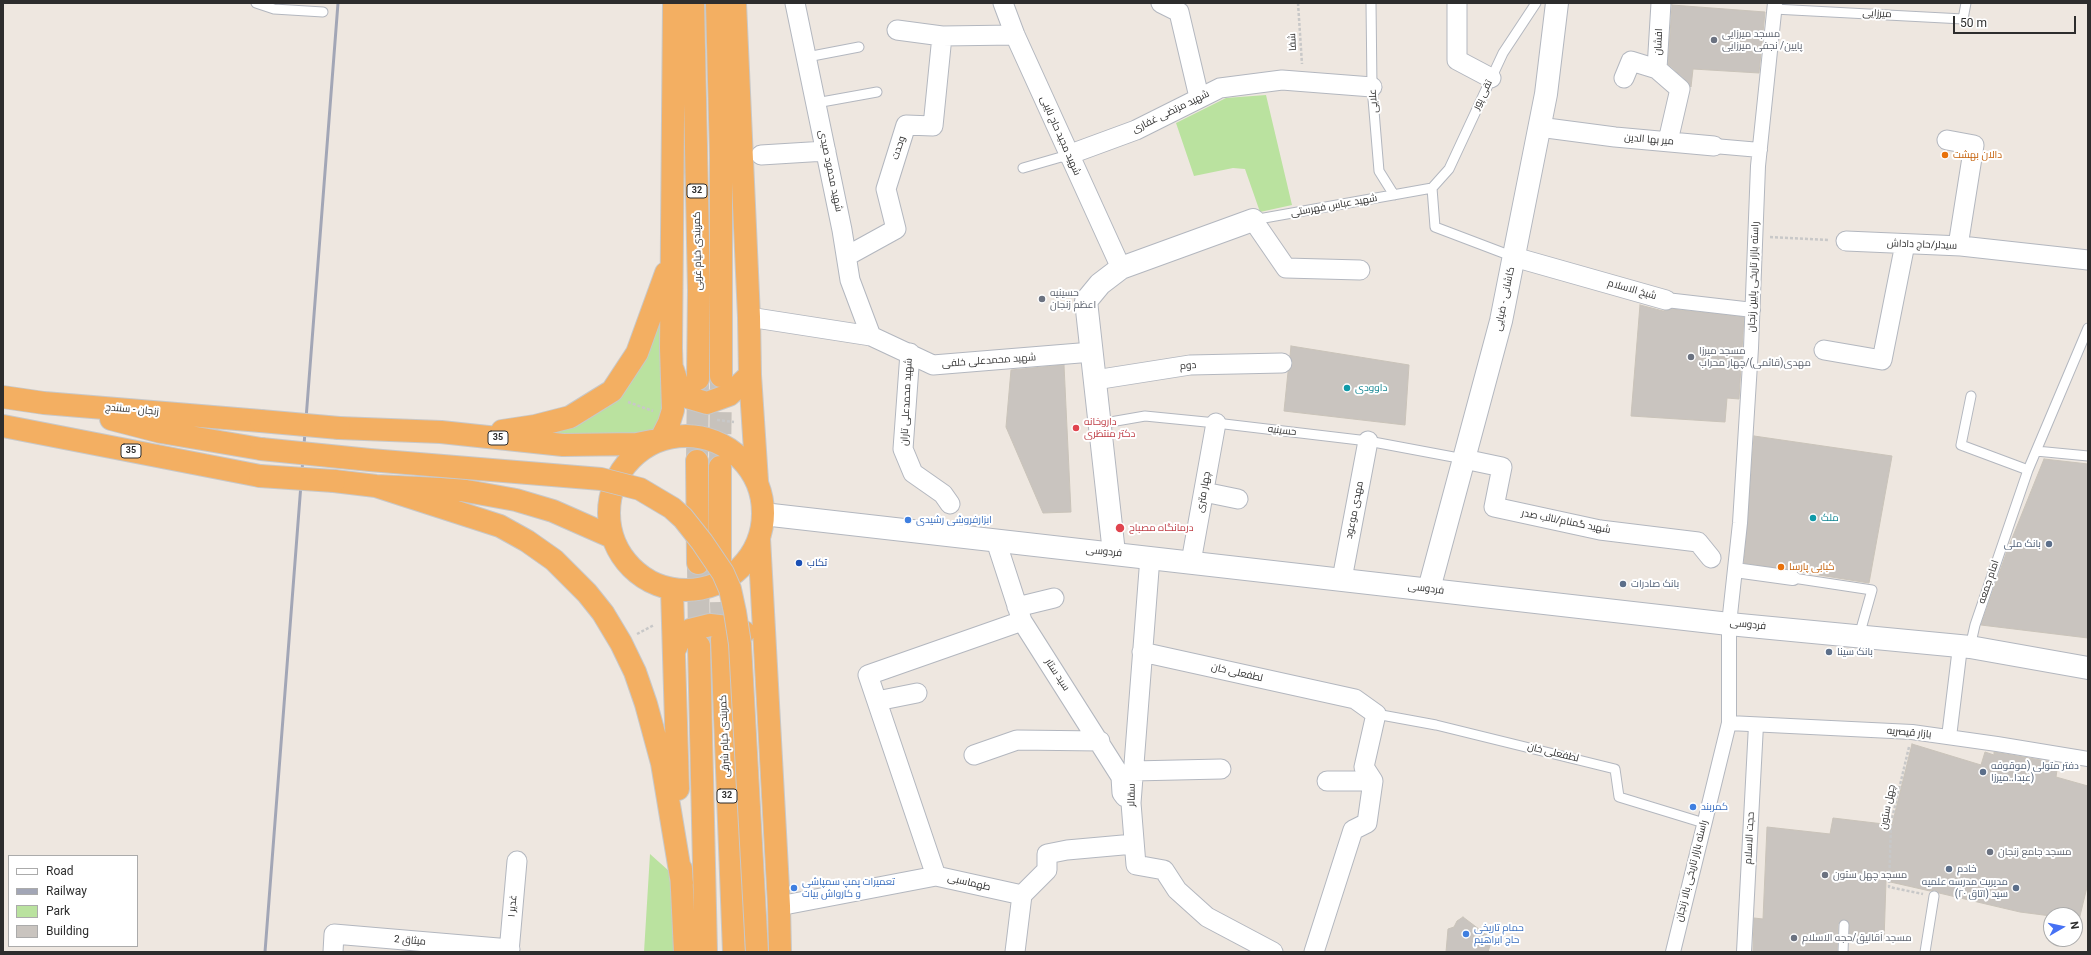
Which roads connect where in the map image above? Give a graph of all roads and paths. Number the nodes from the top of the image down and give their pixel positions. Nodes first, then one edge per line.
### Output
1 (256, 3) edge
2 (674, 3) edge
3 (693, 3) edge
4 (717, 3) edge
5 (735, 3) edge
6 (795, 3) edge
7 (1003, 3) edge
8 (1161, 3) edge
9 (1298, 3) edge
10 (1371, 3) edge
11 (1457, 3) edge
12 (1536, 3) edge
13 (1557, 3) edge
14 (1661, 3) edge
15 (1966, 3) edge
16 (1774, 6) edge
17 (323, 12) dead end
18 (897, 30) dead end
19 (1015, 35) junction
20 (942, 36) junction
21 (859, 47) dead end
22 (807, 58) junction
23 (1657, 69) junction
24 (1491, 78) junction
25 (1624, 78) dead end
26 (1303, 80) junction
27 (1372, 87) junction
28 (877, 92) dead end
29 (1199, 97) junction
30 (816, 103) junction
31 (1539, 127) junction
32 (1948, 140) dead end
33 (1668, 141) junction
34 (1714, 146) joint
35 (1760, 150) junction
36 (826, 151) junction
37 (761, 155) dead end
38 (1068, 155) junction
39 (1023, 168) dead end
40 (1432, 188) junction
41 (1394, 195) junction
42 (1253, 220) junction
43 (1755, 236) junction
44 (1846, 241) joint
45 (1905, 244) junction
46 (1958, 246) junction
47 (673, 251) junction
48 (847, 256) junction
49 (1514, 257) junction
50 (2088, 260) edge
51 (1120, 268) junction
52 (1360, 270) dead end
53 (1666, 300) joint
54 (1753, 310) junction
55 (749, 317) junction
56 (2088, 328) edge
57 (871, 336) junction
58 (1824, 350) dead end
59 (910, 352) junction
60 (1092, 352) junction
61 (1282, 363) dead end
62 (672, 365) junction
63 (750, 374) junction
64 (722, 376) tunnel mouth
65 (698, 379) tunnel mouth
66 (1095, 380) junction
67 (1972, 396) dead end
68 (3, 397) edge
69 (44, 403) junction
70 (1216, 423) junction
71 (1100, 424) junction
72 (3, 426) edge
73 (470, 435) junction
74 (659, 440) junction
75 (1368, 441) junction
76 (2036, 451) junction
77 (2088, 456) edge
78 (1464, 458) junction
79 (697, 461) tunnel mouth
80 (720, 467) tunnel mouth
81 (2028, 470) junction
82 (757, 482) junction
83 (376, 486) junction
84 (1204, 492) junction
85 (1238, 499) dead end
86 (950, 504) dead end
87 (763, 514) junction
88 (612, 537) junction
89 (759, 537) junction
90 (996, 540) junction
91 (1114, 553) junction
92 (1150, 558) junction
93 (1711, 558) dead end
94 (720, 560) tunnel mouth
95 (698, 562) tunnel mouth
96 (1192, 562) junction
97 (1735, 570) junction
98 (1793, 578) joint
99 (1342, 579) junction
100 (1430, 589) junction
101 (672, 590) junction
102 (1054, 598) dead end
103 (1020, 614) junction
104 (1729, 624) junction
105 (1859, 636) junction
106 (722, 639) tunnel mouth
107 (699, 646) tunnel mouth
108 (1965, 647) junction
109 (674, 651) junction
110 (1142, 652) junction
111 (766, 664) junction
112 (2088, 668) edge
113 (917, 692) dead end
114 (876, 701) junction
115 (1376, 714) junction
116 (1729, 723) junction
117 (1756, 725) junction
118 (1912, 732) junction
119 (1949, 737) junction
120 (1100, 742) junction
121 (974, 755) dead end
122 (2088, 759) edge
123 (1221, 769) dead end
124 (1132, 771) junction
125 (1327, 781) dead end
126 (1373, 781) junction
127 (1131, 803) junction
128 (1704, 823) junction
129 (1134, 844) junction
130 (517, 861) dead end
131 (936, 876) junction
132 (682, 883) junction
133 (1022, 895) junction
134 (1934, 896) joint
135 (780, 906) junction
136 (1844, 925) dead end
137 (334, 943) edge
138 (510, 951) edge
139 (685, 952) edge
140 (706, 952) edge
141 (734, 952) edge
142 (757, 952) edge
143 (780, 952) edge
144 (1015, 952) edge
145 (1274, 952) edge
146 (1314, 952) edge
147 (1673, 952) edge
148 (1744, 952) edge
149 (1843, 952) edge
150 (1925, 952) edge

1 - 17 lane
2 - 47 highway
3 - 65 highway, کمربندی خیام غربی / 32
4 - 64 highway, 32
5 - 55 highway
6 - 22 street, شهید محمود صیدی
7 - 19 street, شهید مجید حاج نایبی
8 - 29 street
9 - 26 path, شفا
10 - 27 lane, علایی
11 - 24 street
12 - 24 lane, تقی پور
13 - 31 main road, کاشانی - ضیایی
14 - 23 street, افشان
15 - 16 lane, میرزایی
16 - 35 street, راسته بازار تاریخی پایین زنجان
18 - 20 street
19 - 20 street
19 - 38 street, شهید مجید حاج نایبی
20 - 48 street, وحدت
21 - 22 lane
22 - 30 street, شهید محمود صیدی
23 - 25 street
23 - 33 street, افشان
24 - 40 lane, تقی پور
26 - 27 street, شهید مرتضی غفاری
26 - 29 street, شهید مرتضی غفاری
27 - 41 lane, علایی
28 - 30 lane
29 - 38 street, شهید مرتضی غفاری
30 - 36 street, شهید محمود صیدی
31 - 33 street, میر بها الدین
31 - 49 main road, کاشانی - ضیایی
32 - 46 street
33 - 34 street, میر بها الدین
34 - 35 street, میر بها الدین
35 - 43 street, راسته بازار تاریخی پایین زنجان
36 - 37 street
36 - 48 street, شهید محمود صیدی
38 - 39 lane
38 - 51 street, شهید مجید حاج نایبی
40 - 41 lane, شهید عباس فهرستی
40 - 49 lane
41 - 42 lane, شهید عباس فهرستی
42 - 51 main road, شهید عباس فهرستی
42 - 52 street
43 - 44 path
43 - 54 street, راسته بازار تاریخی پایین زنجان
44 - 45 street, سیدلر/حاج داداش
45 - 46 street, سیدلر/حاج داداش
45 - 58 street
46 - 50 street, سیدلر/حاج داداش
47 - 62 highway
47 - 73 highway
48 - 57 street, شهید محمود صیدی
49 - 53 street, شیخ الاسلام
49 - 78 main road, کاشانی - ضیایی
51 - 60 main road
53 - 54 street, شیخ الاسلام
54 - 97 street, راسته بازار تاریخی پایین زنجان
55 - 57 street, شهید محمدعلی خلفی
55 - 63 highway
56 - 76 lane, امام جمعه
57 - 59 street, شهید محمدعلی خلفی
59 - 60 street, شهید محمدعلی خلفی
59 - 86 street, شهید محمدعلی تاران
60 - 66 main road
61 - 66 street, دوم
62 - 63 highway
62 - 74 highway
63 - 82 highway
66 - 71 main road
67 - 81 lane
68 - 69 highway, زنجان - سنندج / 35
69 - 73 highway, زنجان - سنندج / 35, bridge
69 - 142 highway, bridge
70 - 71 lane, حسینیه
70 - 75 lane, حسینیه
70 - 84 street, چهار متری
71 - 91 main road
72 - 83 highway, 35, bridge
73 - 74 highway, 35
74 - 82 highway
74 - 88 highway
75 - 78 lane, حسینیه
75 - 99 street, مهدی موعود
76 - 77 lane
76 - 81 lane, امام جمعه
78 - 93 street, شهید گمنام/نائب صدر
78 - 100 main road, کاشانی - ضیایی
79 - 95 highway
80 - 94 highway
81 - 108 lane, امام جمعه
82 - 87 highway
83 - 88 highway, 35
83 - 132 highway
84 - 85 street
84 - 96 street, چهار متری
87 - 89 highway
87 - 90 main road, فردوسی
88 - 101 highway
89 - 101 highway
89 - 111 highway
90 - 91 main road, فردوسی
90 - 103 street, سید ستار
91 - 92 main road, فردوسی
92 - 96 main road, فردوسی
92 - 110 street, سقالر
96 - 99 main road, فردوسی
97 - 98 street
97 - 104 street, راسته بازار تاریخی پایین زنجان
98 - 105 lane
99 - 100 main road, فردوسی
100 - 104 main road, فردوسی
101 - 109 highway
102 - 103 street
103 - 114 street
103 - 120 street, سید ستار
104 - 105 main road, فردوسی
104 - 116 street, راسته بازار تاریخی بالا زنجان
105 - 108 main road, فردوسی
106 - 141 highway, کمربندی خیام شرقی / 32
107 - 140 highway
108 - 112 main road, فردوسی
108 - 119 street
109 - 111 highway
109 - 132 highway
110 - 115 street, لطفعلی خان
110 - 124 street, سقالر
111 - 135 highway
113 - 114 street
114 - 131 street
115 - 126 street
115 - 128 lane, لطفعلی خان
116 - 117 street, بازار قیصریه
116 - 128 street, راسته بازار تاریخی بالا زنجان
117 - 118 street, بازار قیصریه
117 - 148 street, حجت الاسلام
118 - 119 street, بازار قیصریه
118 - 134 path, چهل ستون
119 - 122 street, بازار قیصریه
120 - 121 street
120 - 127 street, سید ستار
123 - 124 street
124 - 127 street, سقالر
125 - 126 street
126 - 146 street
127 - 129 street, سقالر
128 - 147 street, راسته بازار تاریخی بالا زنجان
129 - 133 street
129 - 145 street, سقالر
130 - 138 street, غدیر ۱
131 - 133 street, طهماسبی
131 - 135 street, طهماسبی
132 - 139 highway
133 - 144 street
134 - 150 lane
135 - 143 highway
136 - 149 lane
137 - 138 street, میثاق 2

